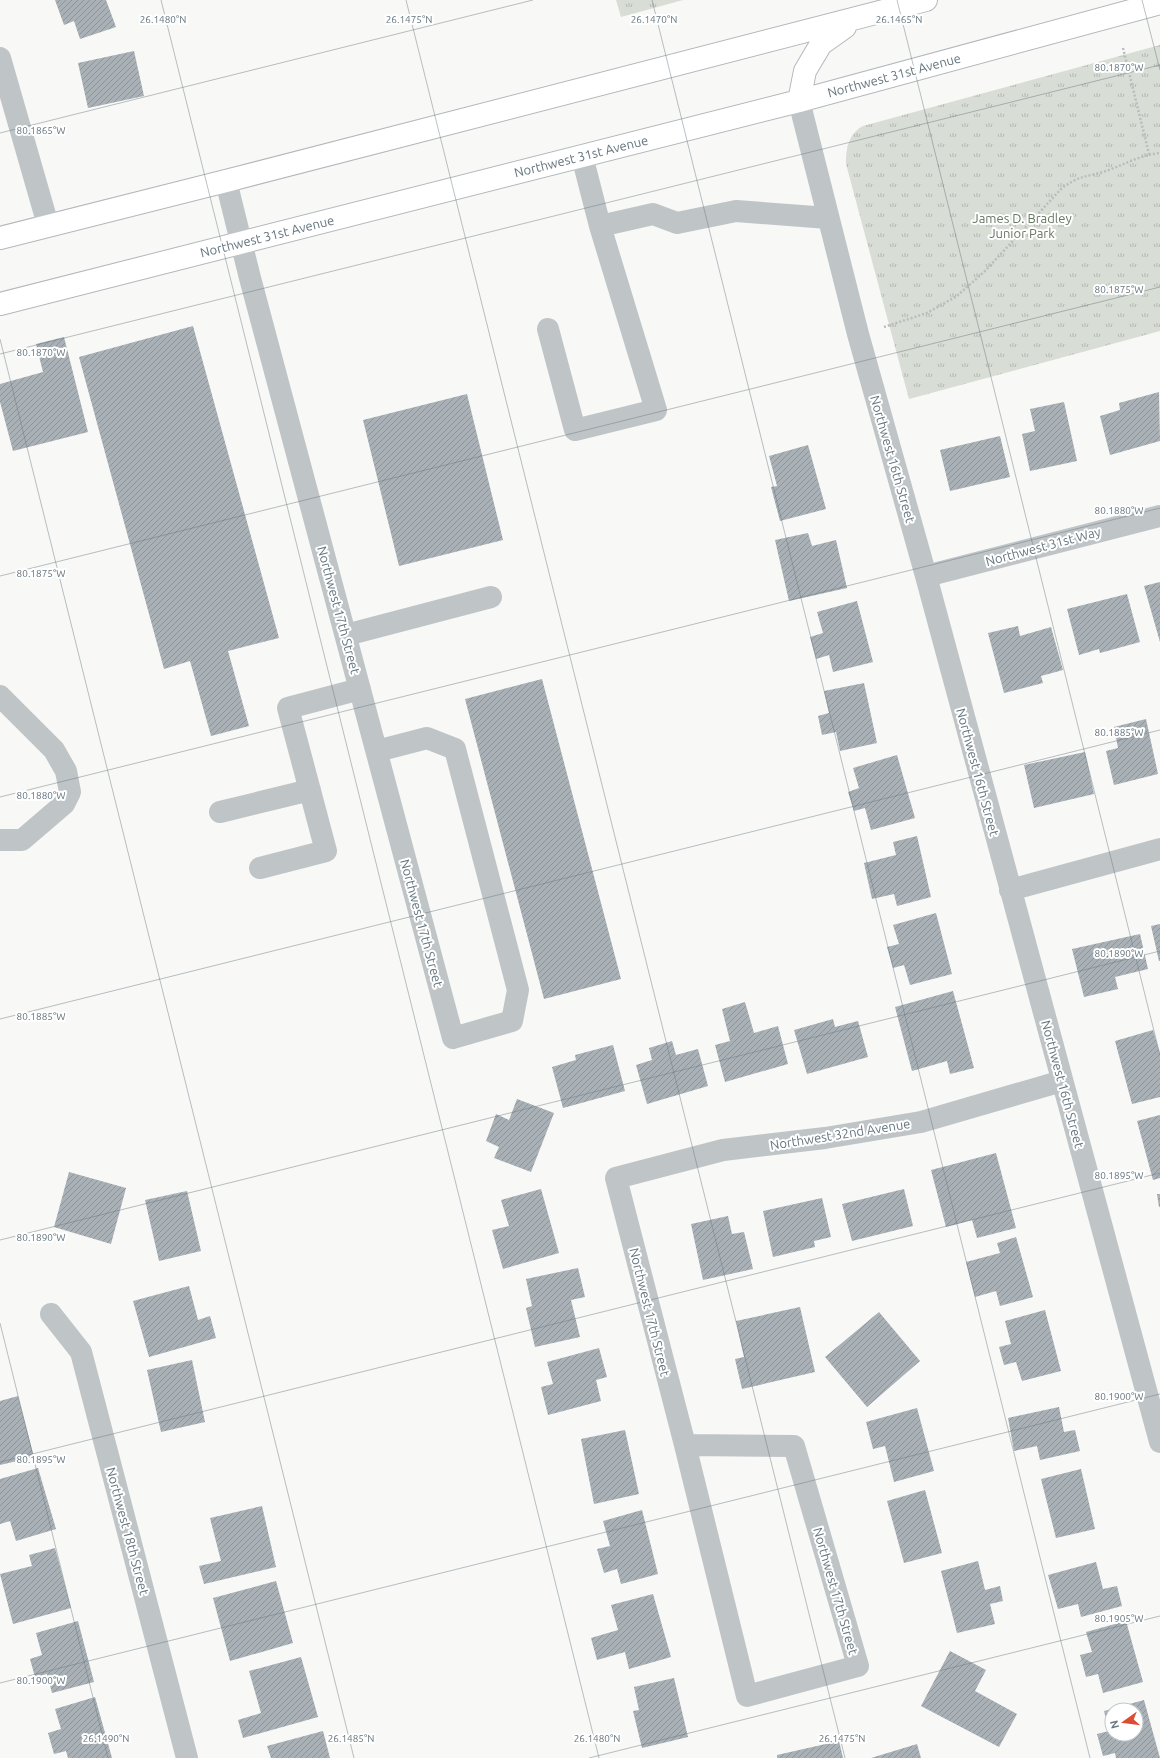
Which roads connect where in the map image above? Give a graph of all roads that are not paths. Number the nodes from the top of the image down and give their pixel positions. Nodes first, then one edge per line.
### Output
1 (926, 0) edge
2 (1160, 3) edge
3 (856, 19) junction
4 (0, 58) edge
5 (798, 101) junction
6 (582, 156) junction
7 (226, 181) junction
8 (828, 218) junction
9 (48, 225) junction
10 (600, 226) junction
11 (0, 238) edge
12 (240, 243) junction
13 (0, 304) edge
14 (548, 329) dead end
15 (1160, 516) edge
16 (926, 576) junction
17 (491, 596) dead end
18 (346, 636) junction
19 (360, 689) junction
20 (0, 696) edge
21 (377, 751) junction
22 (310, 790) junction
23 (220, 812) dead end
24 (0, 840) edge
25 (1160, 849) edge
26 (260, 868) dead end
27 (1010, 890) junction
28 (1062, 1081) junction
29 (616, 1178) joint
30 (51, 1314) dead end
31 (1160, 1442) edge
32 (685, 1445) junction
33 (187, 1758) edge

1 - 3 main road
2 - 5 main road, Northwest 31st Avenue
3 - 5 main road
3 - 7 main road
4 - 9 street
5 - 6 main road, Northwest 31st Avenue
5 - 8 street, Northwest 16th Street
6 - 10 street
6 - 12 main road, Northwest 31st Avenue
7 - 9 main road
7 - 12 street, Northwest 17th Street
8 - 10 street
8 - 16 street, Northwest 16th Street
9 - 11 main road
10 - 14 street
12 - 13 main road, Northwest 31st Avenue
12 - 18 street, Northwest 17th Street
15 - 16 street, Northwest 31st Way
16 - 27 street, Northwest 16th Street
17 - 18 street
18 - 19 street, Northwest 17th Street
19 - 21 street, Northwest 17th Street
19 - 22 street
20 - 24 street
21 - 21 street, Northwest 17th Street
22 - 23 street
22 - 26 street
25 - 27 street
27 - 28 street, Northwest 16th Street
28 - 29 street, Northwest 32nd Avenue
28 - 31 street, Northwest 16th Street
29 - 32 street, Northwest 17th Street
30 - 33 street, Northwest 18th Street
32 - 32 street, Northwest 17th Street

